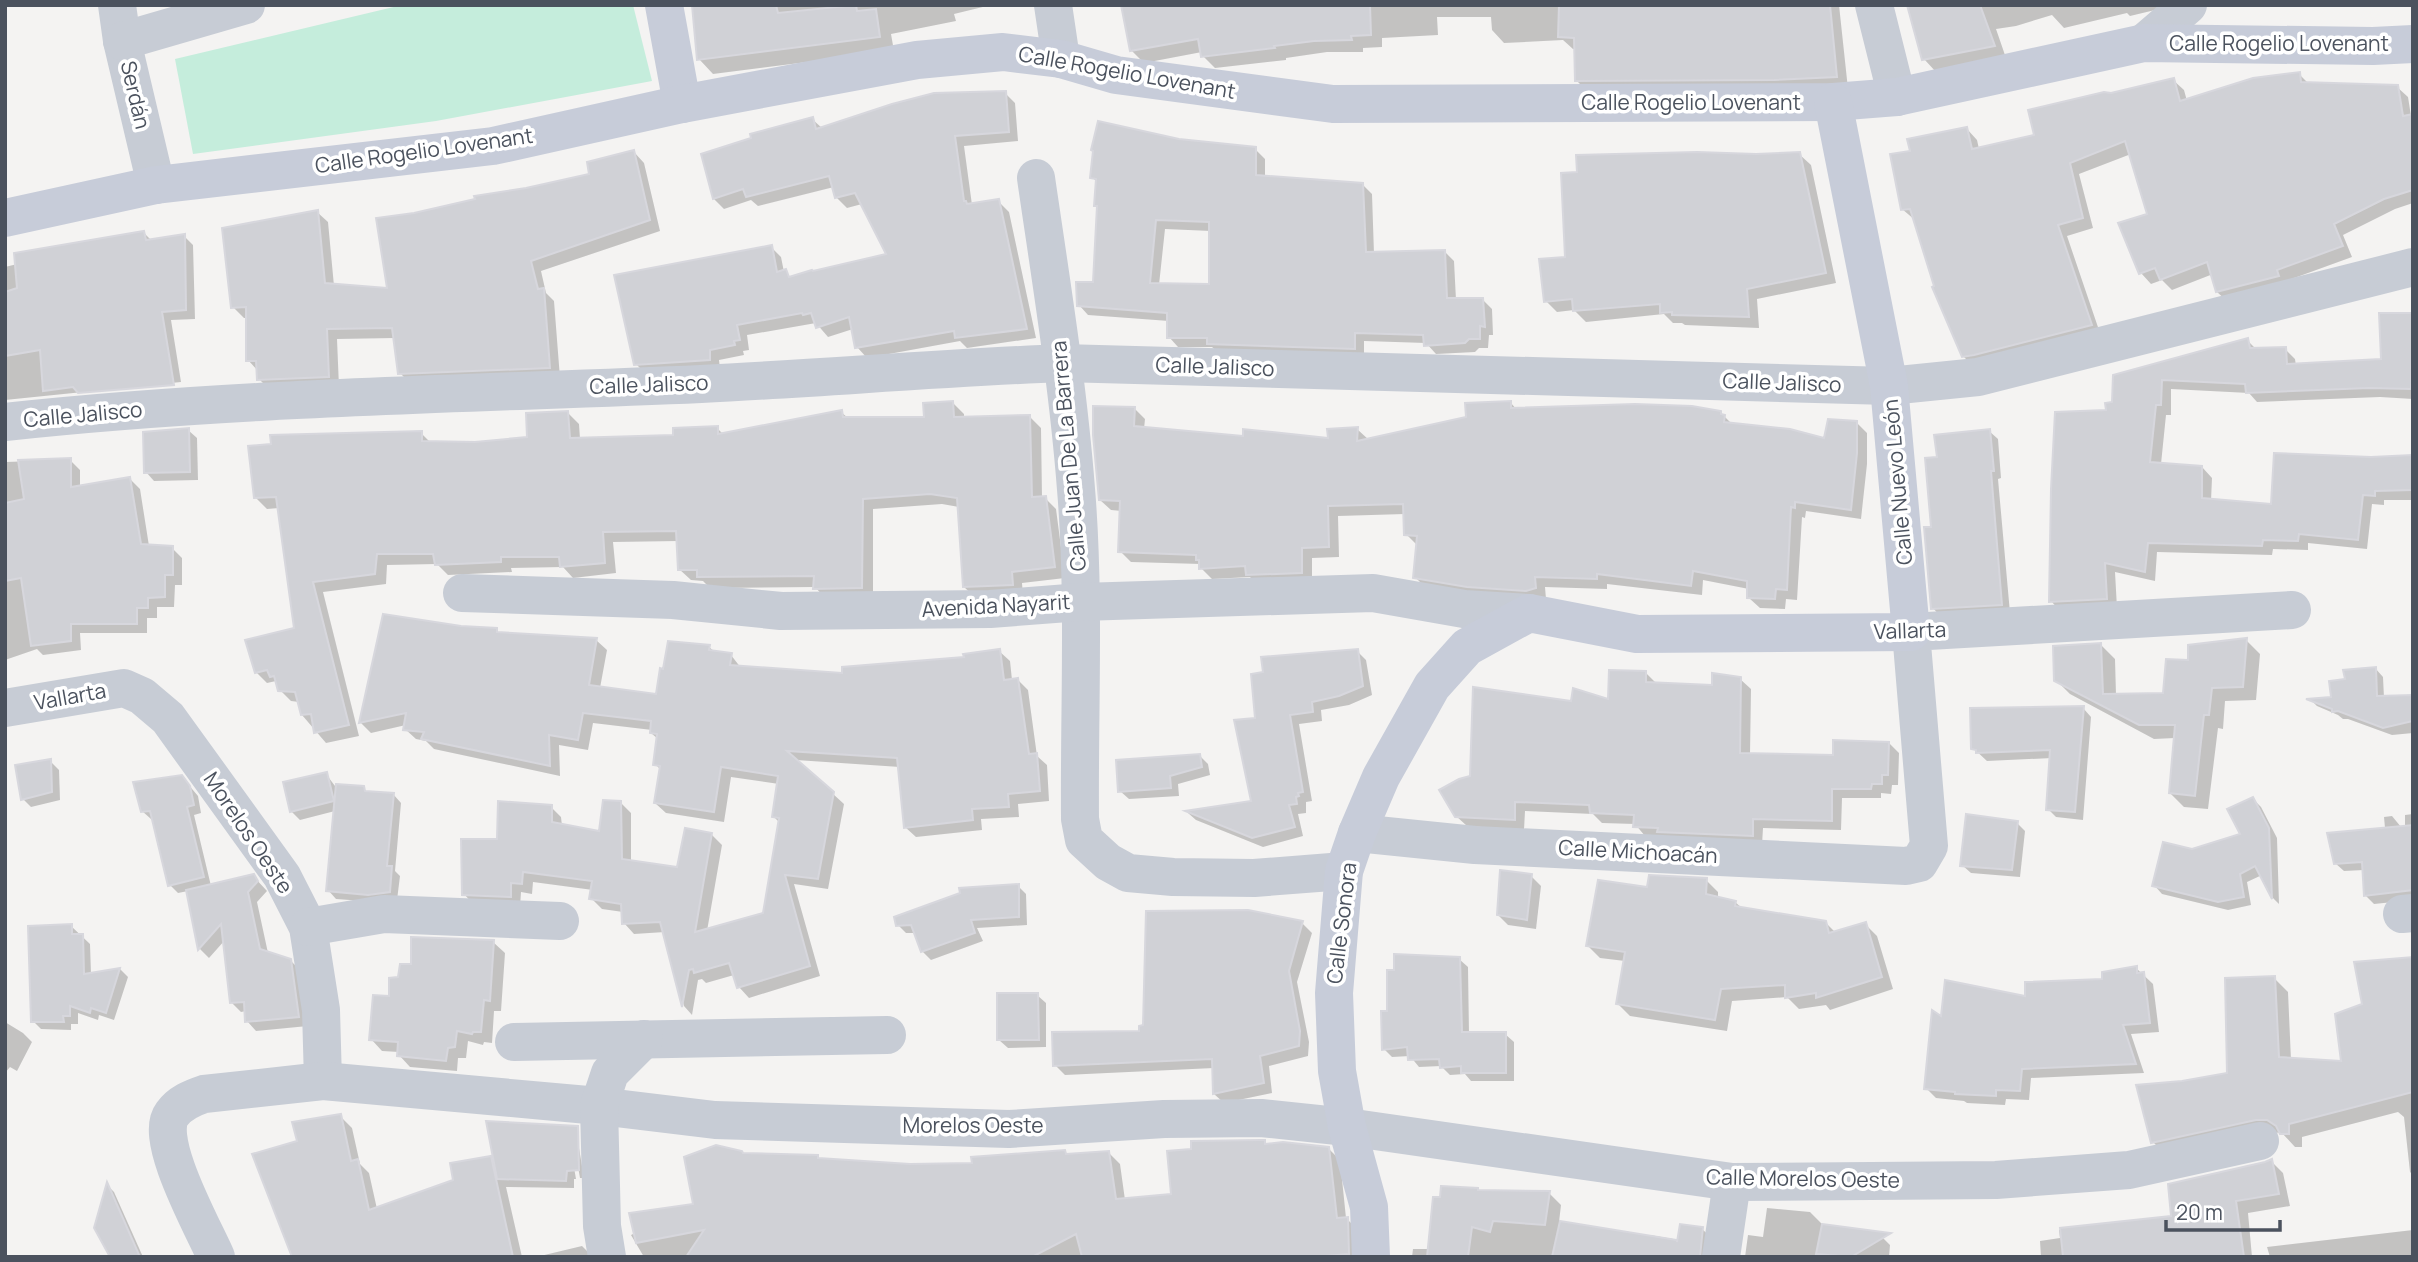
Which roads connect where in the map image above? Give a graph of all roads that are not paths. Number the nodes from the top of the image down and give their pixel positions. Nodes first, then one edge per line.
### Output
1 (246, 5) edge
2 (664, 5) edge
3 (1052, 5) edge
4 (1874, 5) edge
5 (2188, 5) edge
6 (120, 23) edge
7 (2144, 43) junction
8 (2413, 44) edge
9 (1061, 59) junction
10 (1897, 97) junction
11 (1833, 102) junction
12 (682, 104) junction
13 (1036, 178) dead end
14 (156, 185) junction
15 (5, 218) edge
16 (2413, 268) edge
17 (1062, 363) junction
18 (1889, 386) junction
19 (5, 422) edge
20 (462, 593) dead end
21 (1081, 602) junction
22 (2292, 610) dead end
23 (1529, 613) junction
24 (1911, 632) junction
25 (5, 708) edge
26 (168, 718) joint
27 (1357, 834) junction
28 (1919, 863) joint
29 (1344, 871) junction
30 (560, 921) dead end
31 (308, 926) junction
32 (887, 1035) dead end
33 (644, 1039) junction
34 (514, 1042) dead end
35 (323, 1081) junction
36 (599, 1106) junction
37 (1347, 1127) junction
38 (2260, 1141) dead end
39 (1732, 1182) junction
40 (216, 1257) edge
41 (607, 1257) edge
42 (1371, 1257) edge
43 (1721, 1257) edge

1 - 6 street
2 - 12 street
3 - 9 street
4 - 10 street
5 - 7 street, Calle Rogelio Lovenant
6 - 14 street, Serdán
7 - 8 street, Calle Rogelio Lovenant
7 - 10 street, Calle Rogelio Lovenant
9 - 11 street, Calle Rogelio Lovenant
9 - 12 street, Calle Rogelio Lovenant
10 - 11 street, Calle Rogelio Lovenant
11 - 18 street, Calle Nuevo León
12 - 14 street, Calle Rogelio Lovenant
13 - 17 street, Calle Juan De La Barrera
14 - 15 street, Calle Rogelio Lovenant
16 - 18 street, Calle Jalisco
17 - 18 street, Calle Jalisco
17 - 19 street, Calle Jalisco
17 - 21 street, Calle Juan De La Barrera
18 - 24 street, Calle Nuevo León
20 - 21 street, Avenida Nayarit
21 - 23 street, Avenida Nayarit
21 - 29 street, Calle Juan De La Barrera
22 - 24 street, Vallarta
23 - 24 street, Vallarta
23 - 27 street, Calle Sonora
24 - 28 street, Calle Nuevo León
25 - 26 street, Vallarta
26 - 31 street, Morelos Oeste
27 - 28 street, Calle Michoacán
27 - 29 street, Calle Sonora
29 - 37 street, Calle Sonora
30 - 31 street
31 - 35 street, Morelos Oeste
32 - 33 street
33 - 34 street
33 - 36 street
35 - 36 street, Morelos Oeste
35 - 40 street, Morelos Oeste
36 - 37 street, Morelos Oeste
36 - 41 street
37 - 39 street, Calle Morelos Oeste
37 - 42 street, Calle Sonora
38 - 39 street, Calle Morelos Oeste
39 - 43 street

